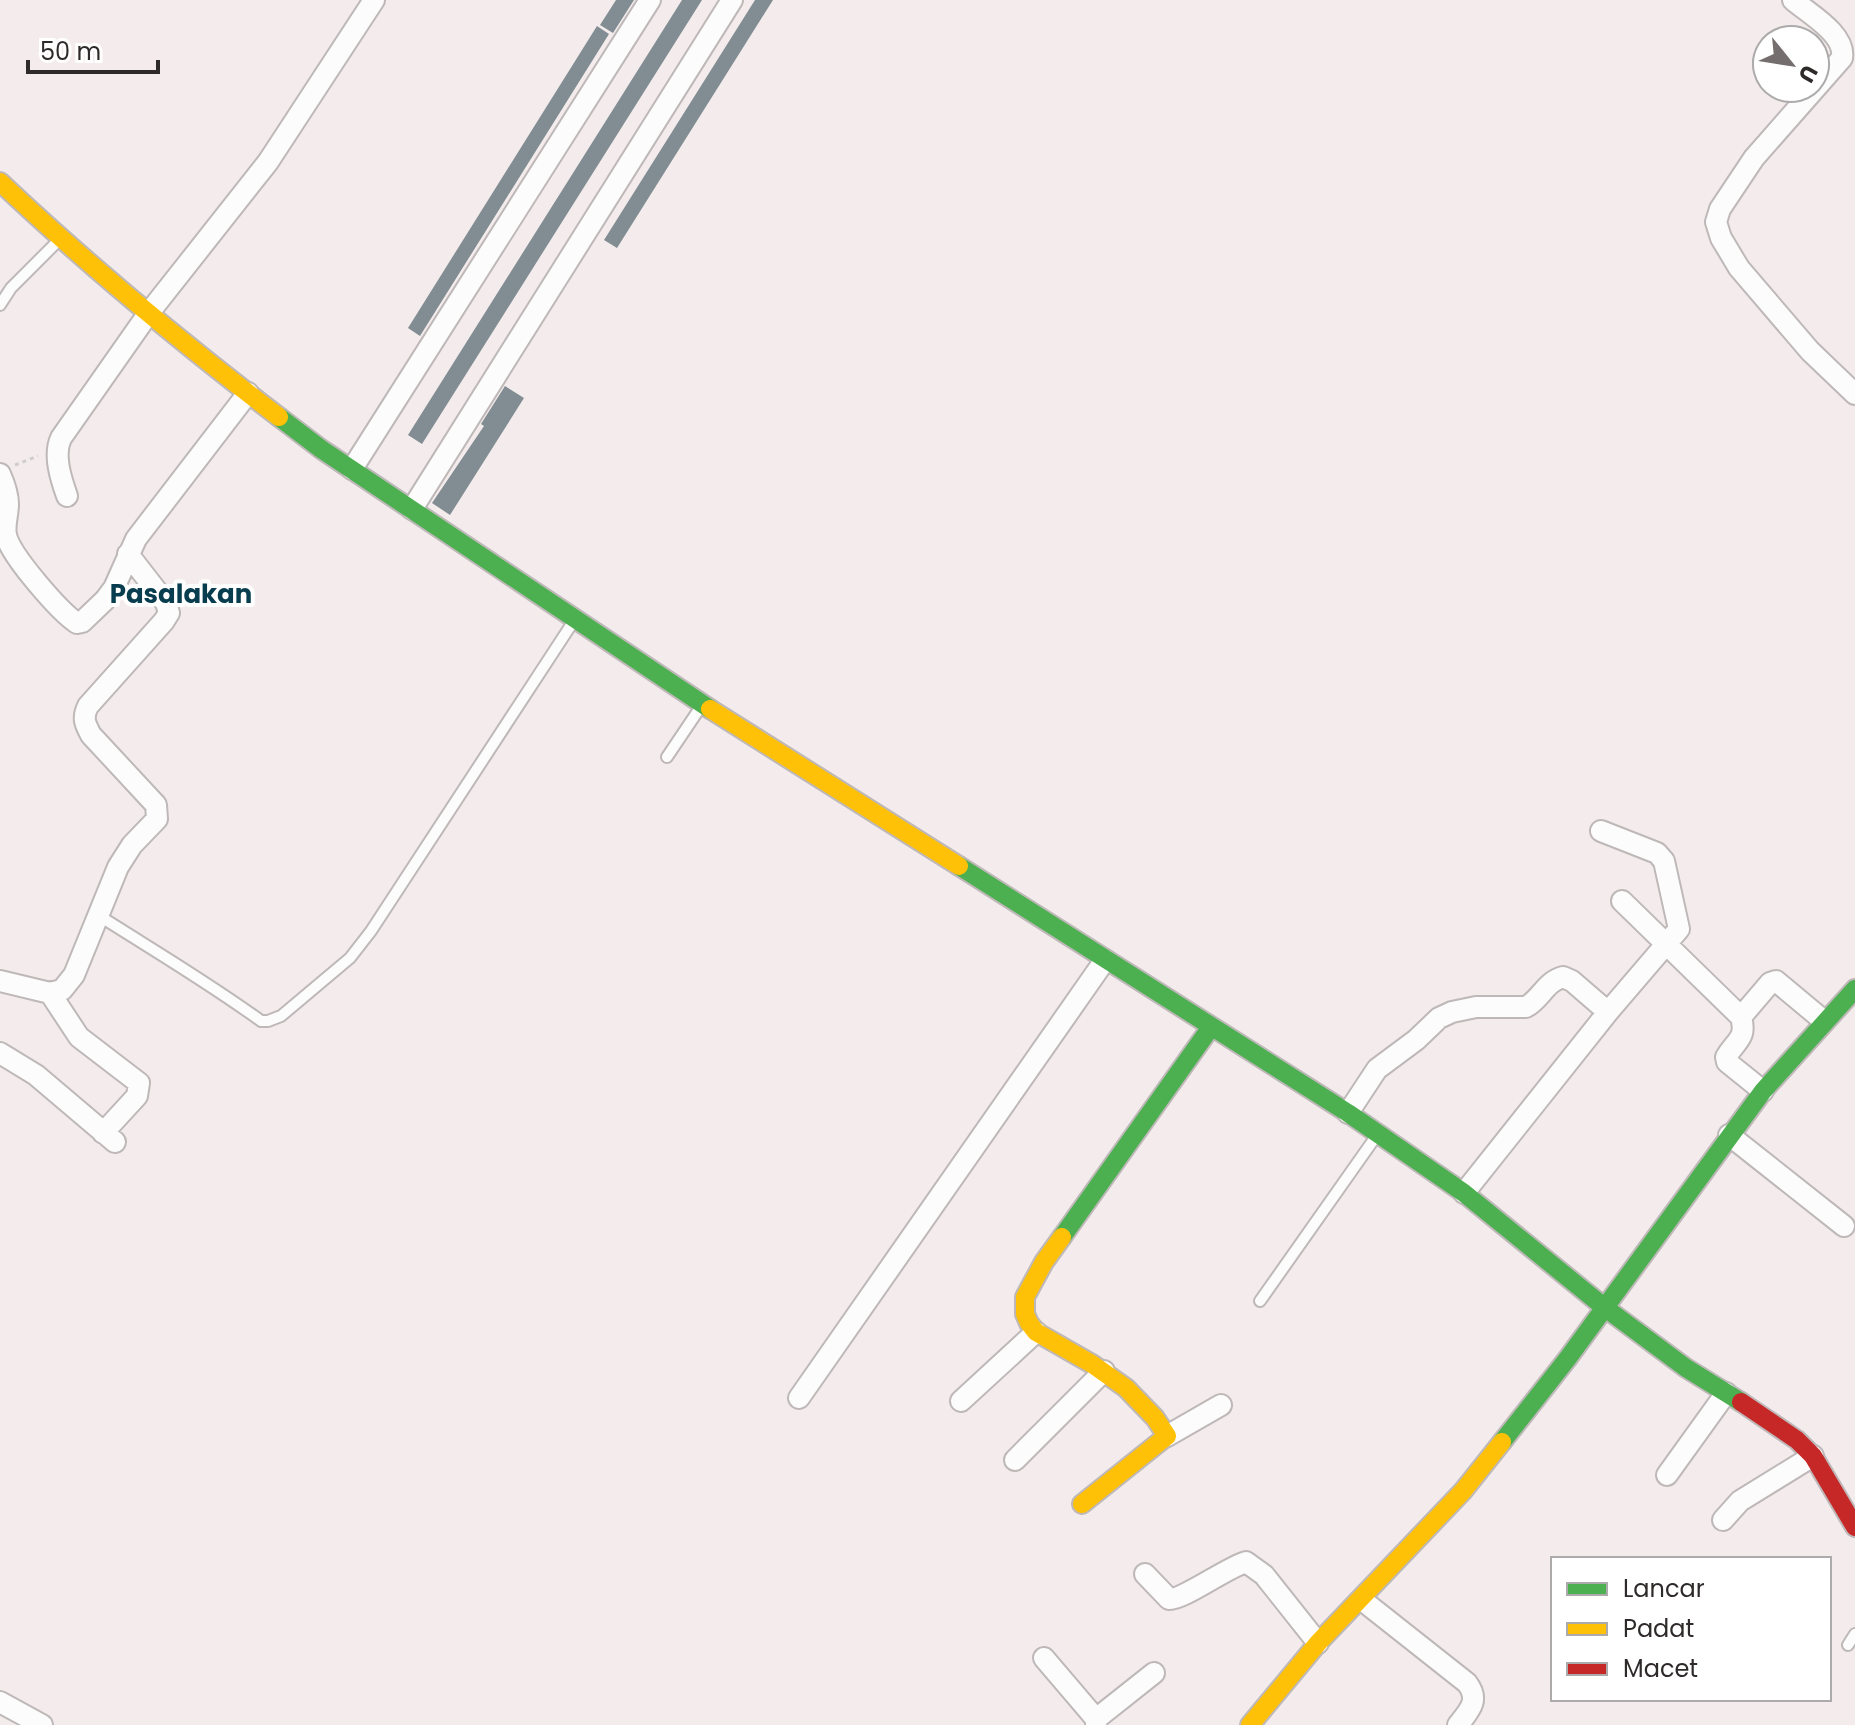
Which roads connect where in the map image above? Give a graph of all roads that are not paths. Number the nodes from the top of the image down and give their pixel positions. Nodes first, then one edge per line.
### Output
1 (374, 0) edge
2 (650, 0) edge
3 (732, 0) edge
4 (1793, 0) edge
5 (0, 182) edge
6 (60, 239) junction
7 (0, 305) edge
8 (148, 314) junction
9 (248, 393) junction
10 (1855, 394) edge
11 (352, 469) junction
12 (5, 470) edge
13 (67, 496) dead end
14 (412, 509) junction
15 (128, 554) junction
16 (576, 617) junction
17 (703, 704) junction
18 (667, 757) dead end
19 (1601, 831) dead end
20 (1622, 901) dead end
21 (98, 915) junction
22 (1667, 945) junction
23 (1105, 960) junction
24 (0, 981) edge
25 (1855, 989) edge
26 (50, 993) junction
27 (1608, 1012) junction
28 (1741, 1017) junction
29 (1824, 1021) junction
30 (1211, 1027) junction
31 (0, 1053) edge
32 (1763, 1091) junction
33 (1348, 1113) junction
34 (1378, 1133) junction
35 (1729, 1135) junction
36 (1464, 1193) junction
37 (1844, 1226) dead end
38 (1260, 1301) dead end
39 (1604, 1307) junction
40 (1036, 1332) junction
41 (1104, 1371) junction
42 (1726, 1393) junction
43 (799, 1398) dead end
44 (961, 1401) dead end
45 (1221, 1405) dead end
46 (1167, 1436) junction
47 (1813, 1456) junction
48 (1015, 1460) dead end
49 (1667, 1475) dead end
50 (1082, 1504) dead end
51 (1723, 1520) dead end
52 (1855, 1527) edge
53 (1145, 1574) dead end
54 (1362, 1600) junction
55 (1855, 1634) edge
56 (1318, 1643) junction
57 (1848, 1645) dead end
58 (1044, 1658) dead end
59 (1154, 1673) dead end
60 (0, 1702) edge
61 (1096, 1722) edge
62 (42, 1725) edge
63 (1250, 1725) edge
64 (1458, 1725) edge

1 - 8 street
2 - 11 street
3 - 14 street
4 - 10 street
5 - 6 street
6 - 7 lane
6 - 8 street
8 - 9 street
8 - 13 street
9 - 11 street
9 - 15 street
11 - 14 street
12 - 15 street
14 - 16 street
15 - 21 street
16 - 17 street
16 - 21 lane
17 - 18 lane
17 - 23 street
19 - 22 street
20 - 22 street
21 - 26 street
22 - 27 street
22 - 28 street
23 - 30 street
23 - 43 street
24 - 26 street
25 - 29 street
26 - 31 street
27 - 33 street
27 - 36 street
28 - 29 street
28 - 32 street
29 - 32 street
30 - 33 street
30 - 40 street
32 - 35 street
33 - 34 street
34 - 36 street
34 - 38 lane
35 - 37 street
35 - 39 street
36 - 39 street
39 - 42 street
39 - 54 street
40 - 41 street
40 - 44 street
41 - 46 street
41 - 48 street
42 - 47 street
42 - 49 street
45 - 46 street
46 - 50 street
47 - 51 street
47 - 52 street
53 - 56 street
54 - 56 street
54 - 64 street
55 - 57 lane
56 - 63 street
58 - 61 street
59 - 61 street
60 - 62 street

